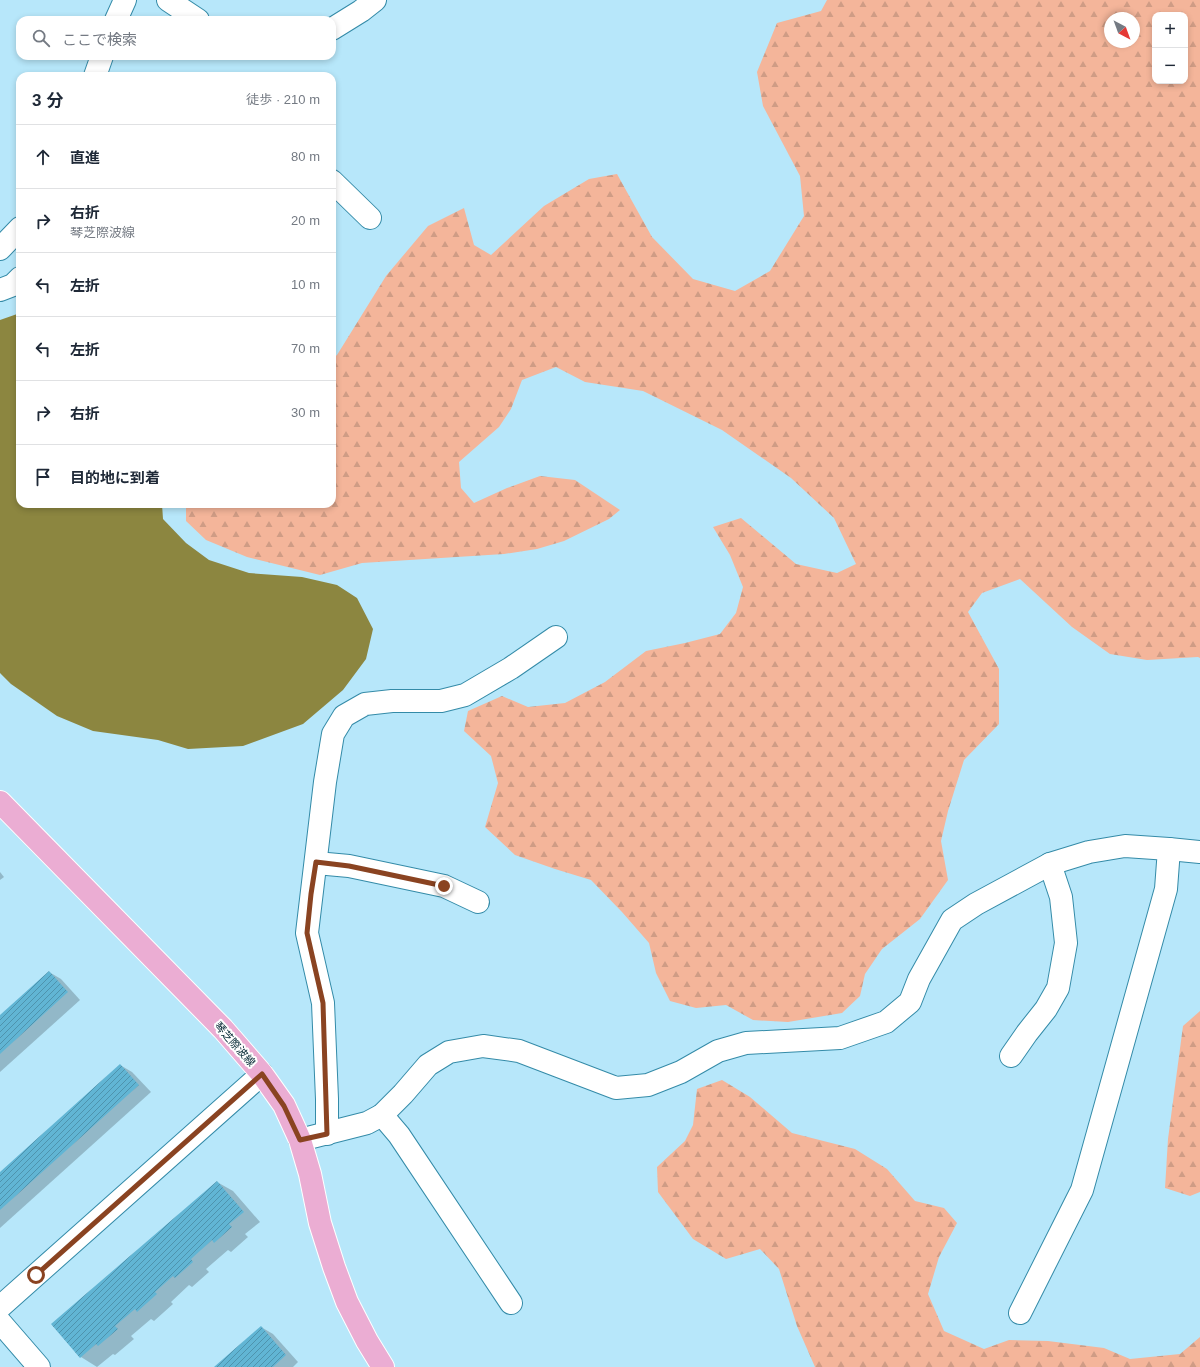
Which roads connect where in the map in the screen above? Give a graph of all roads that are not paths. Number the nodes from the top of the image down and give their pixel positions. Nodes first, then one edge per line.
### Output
1 (125, 0) edge
2 (168, 0) edge
3 (376, 0) edge
4 (118, 16) edge
5 (192, 16) edge
6 (336, 27) edge
7 (101, 60) edge
8 (96, 72) edge
9 (336, 185) edge
10 (370, 218) dead end
11 (16, 232) edge
12 (0, 249) edge
13 (16, 282) edge
14 (0, 290) edge
15 (556, 637) dead end
16 (0, 802) edge
17 (1168, 849) junction
18 (1200, 852) edge
19 (316, 862) junction
20 (1050, 864) junction
21 (478, 902) dead end
22 (1011, 1056) dead end
23 (262, 1074) junction
24 (382, 1115) junction
25 (327, 1134) junction
26 (300, 1140) junction
27 (511, 1303) dead end
28 (0, 1307) edge
29 (1020, 1313) dead end
30 (0, 1322) edge
31 (38, 1367) edge
32 (383, 1367) edge

1 - 4 street
2 - 5 street
3 - 6 street
7 - 8 street
9 - 10 street
11 - 12 street
13 - 14 street
15 - 19 street
16 - 23 main road, 琴芝際波線
17 - 18 street
17 - 20 street
17 - 29 street
19 - 21 street
19 - 25 street
20 - 22 street
20 - 24 street
23 - 26 main road, 琴芝際波線
23 - 28 street
24 - 25 street
24 - 27 street
25 - 26 street
26 - 32 main road, 琴芝際波線
30 - 31 street

